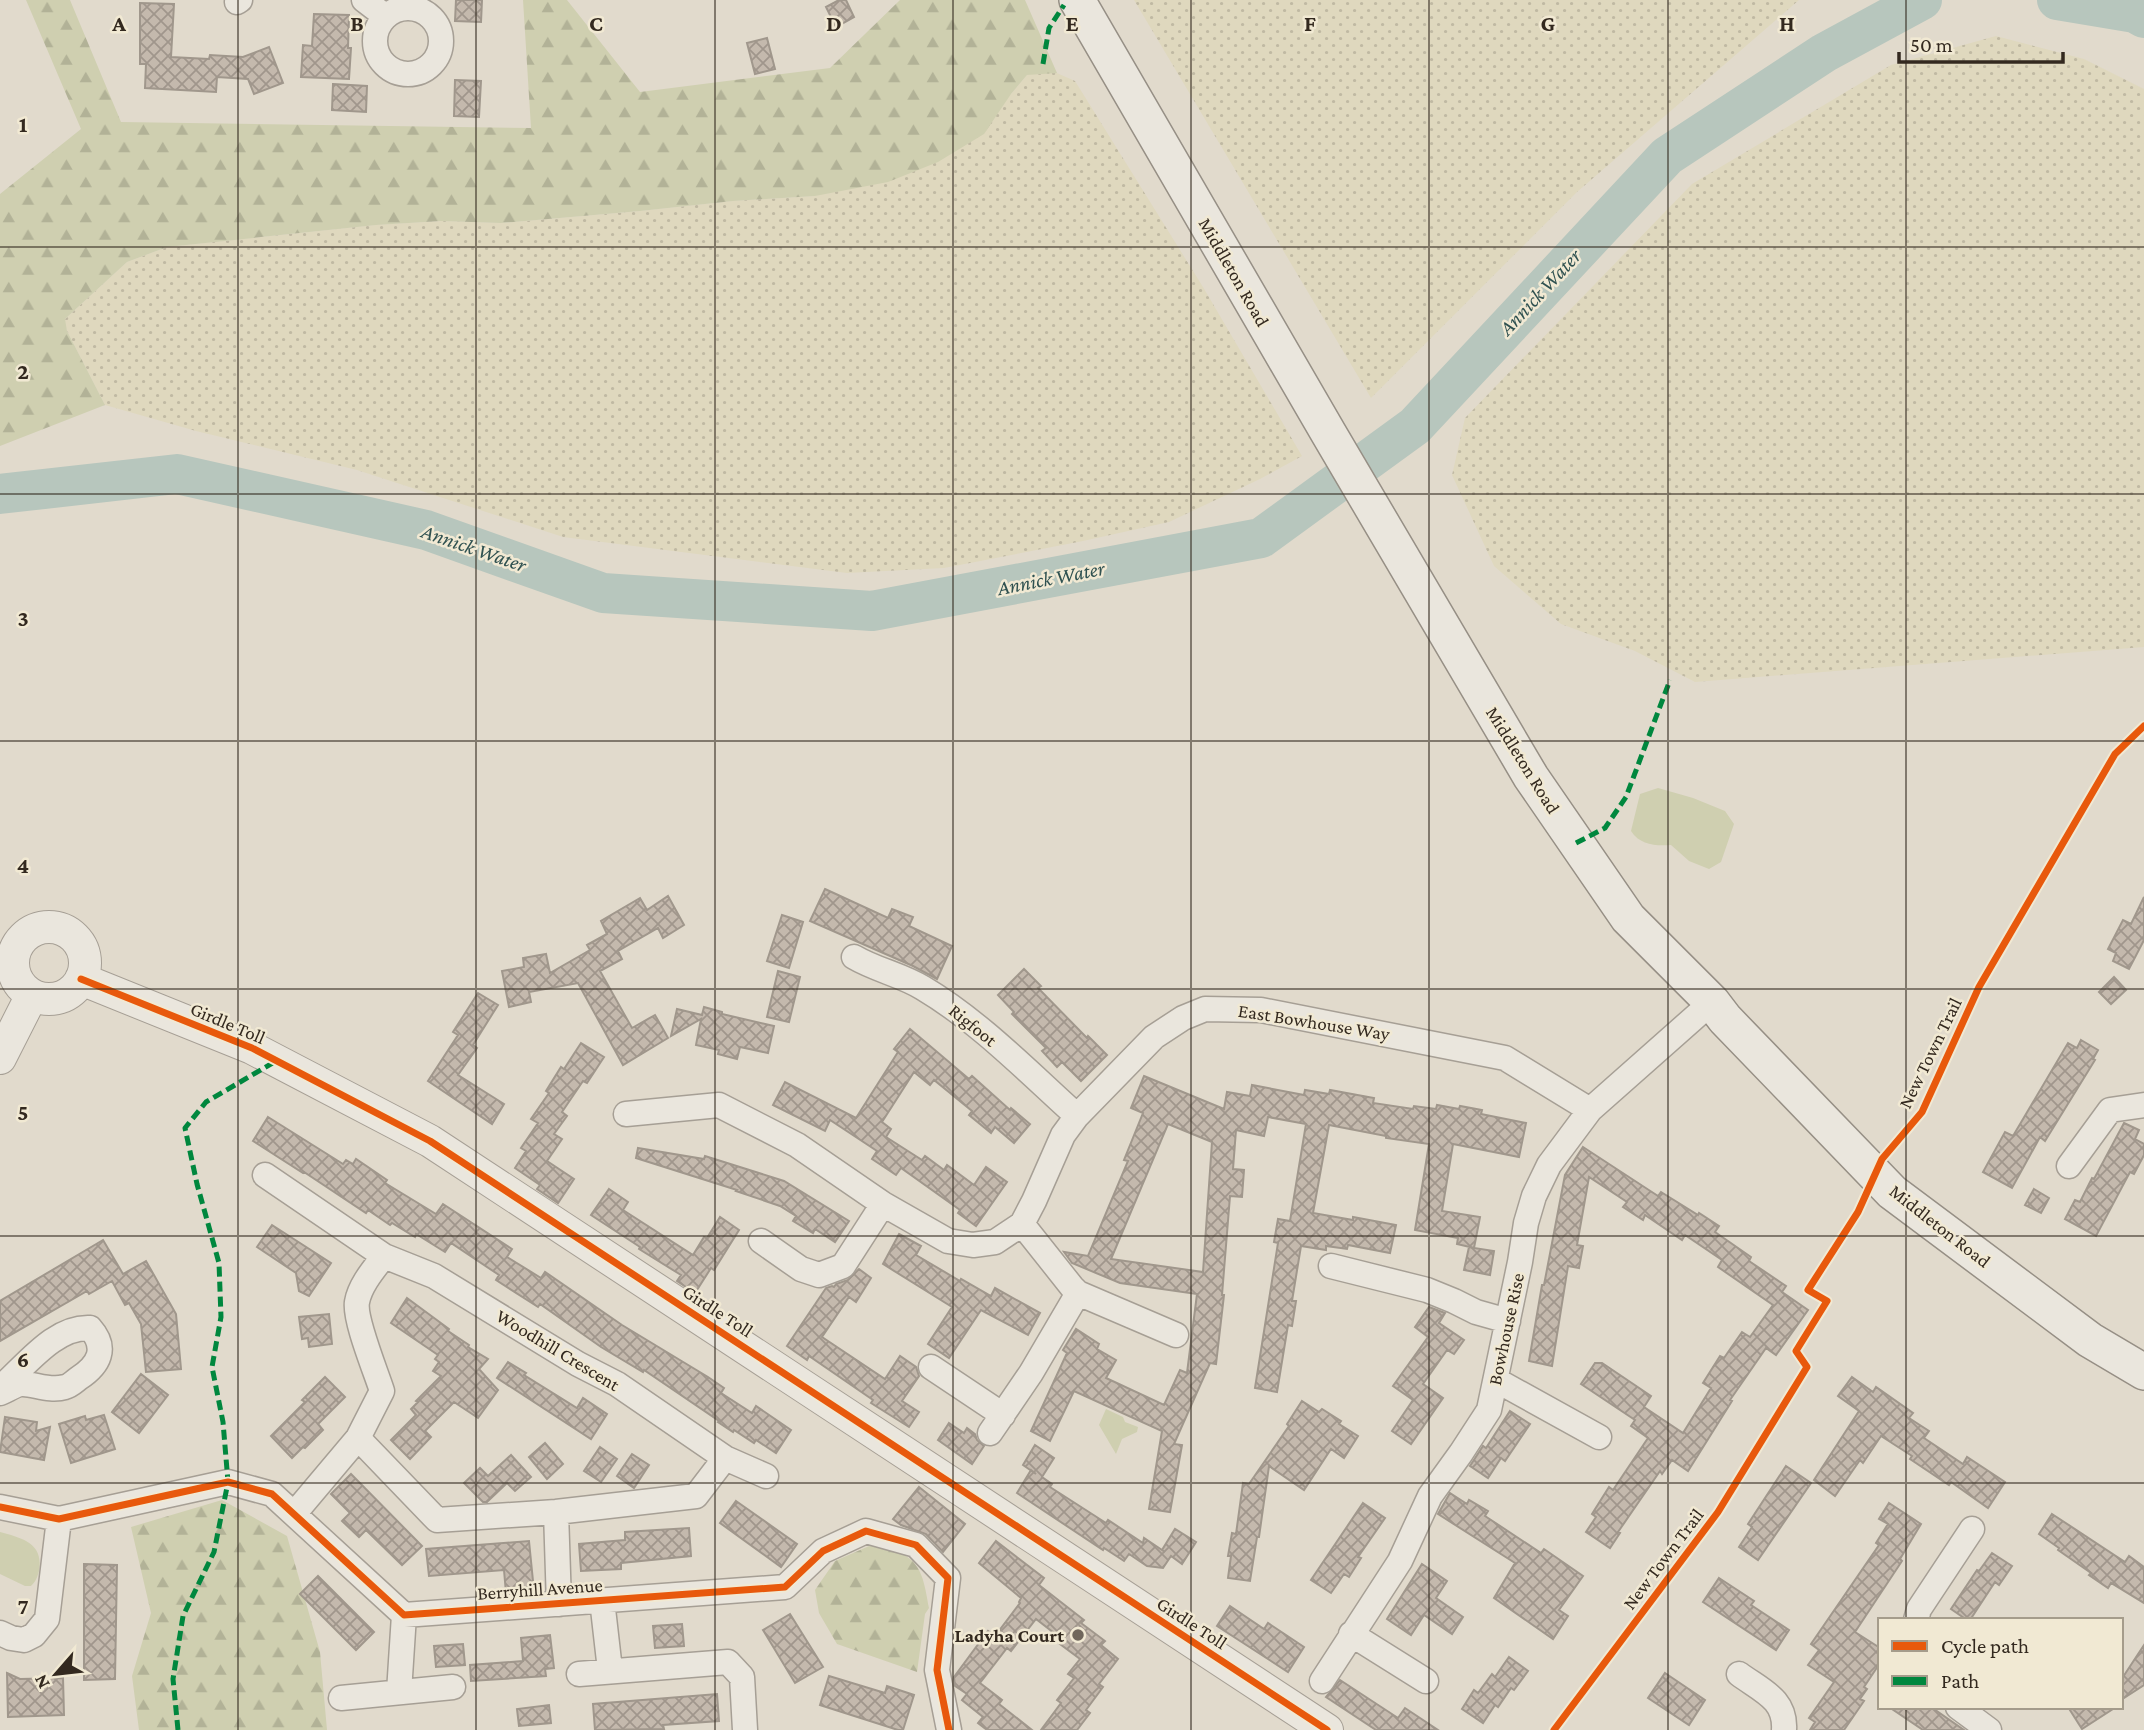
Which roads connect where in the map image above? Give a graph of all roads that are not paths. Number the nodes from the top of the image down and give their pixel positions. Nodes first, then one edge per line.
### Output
1 (365, 0) edge
2 (1077, 0) edge
3 (385, 16) dead end
4 (8, 939) edge
5 (854, 957) dead end
6 (81, 979) junction
7 (32, 995) junction
8 (1712, 1002) junction
9 (0, 1058) edge
10 (2144, 1105) edge
11 (1590, 1110) junction
12 (626, 1114) dead end
13 (1077, 1116) junction
14 (2069, 1166) dead end
15 (265, 1175) dead end
16 (883, 1204) junction
17 (1022, 1224) junction
18 (761, 1241) dead end
19 (384, 1255) junction
20 (1331, 1266) dead end
21 (1078, 1293) junction
22 (1508, 1321) junction
23 (1176, 1335) dead end
24 (931, 1367) dead end
25 (2144, 1372) edge
26 (1496, 1380) junction
27 (1599, 1437) dead end
28 (358, 1438) junction
29 (724, 1458) junction
30 (766, 1476) dead end
31 (0, 1507) edge
32 (556, 1512) junction
33 (294, 1514) junction
34 (59, 1519) junction
35 (1972, 1529) dead end
36 (602, 1600) junction
37 (559, 1604) junction
38 (404, 1615) junction
39 (1917, 1618) edge
40 (0, 1633) edge
41 (1351, 1634) junction
42 (610, 1670) junction
43 (579, 1674) dead end
44 (1739, 1675) dead end
45 (1322, 1681) dead end
46 (1426, 1681) dead end
47 (453, 1686) dead end
48 (399, 1692) junction
49 (341, 1698) dead end
50 (1961, 1709) edge
51 (1319, 1725) edge
52 (744, 1730) edge
53 (949, 1730) edge
54 (1784, 1730) edge
55 (1989, 1730) edge

1 - 3 street
2 - 8 main road, Middleton Road
4 - 6 street
4 - 7 street
5 - 13 street, Rigfoot
6 - 7 street
6 - 51 street, Girdle Toll
7 - 9 street
8 - 11 street, Bowhouse Rise
8 - 25 main road, Middleton Road
10 - 14 street
11 - 13 street, East Bowhouse Way
11 - 22 street, Bowhouse Rise
12 - 16 street
13 - 17 street, East Bowhouse Way
15 - 19 street, Woodhill Crescent
16 - 17 street
16 - 18 street
17 - 21 street
19 - 28 street
19 - 29 street, Woodhill Crescent
20 - 22 street
21 - 23 street
21 - 24 street
22 - 26 street, Bowhouse Rise
26 - 27 street
26 - 41 street, Bowhouse Rise
28 - 32 street
28 - 33 street
29 - 30 street, Woodhill Crescent
29 - 32 street
31 - 34 street
32 - 37 street
33 - 34 street
33 - 38 street
34 - 40 street
35 - 39 street
36 - 37 street, Berryhill Avenue
36 - 42 street
36 - 53 street, Berryhill Avenue
37 - 38 street, Berryhill Avenue
38 - 48 street
41 - 45 street, Bowhouse Rise
41 - 46 street
42 - 43 street
42 - 52 street
44 - 54 street
47 - 48 street
48 - 49 street
50 - 55 street

